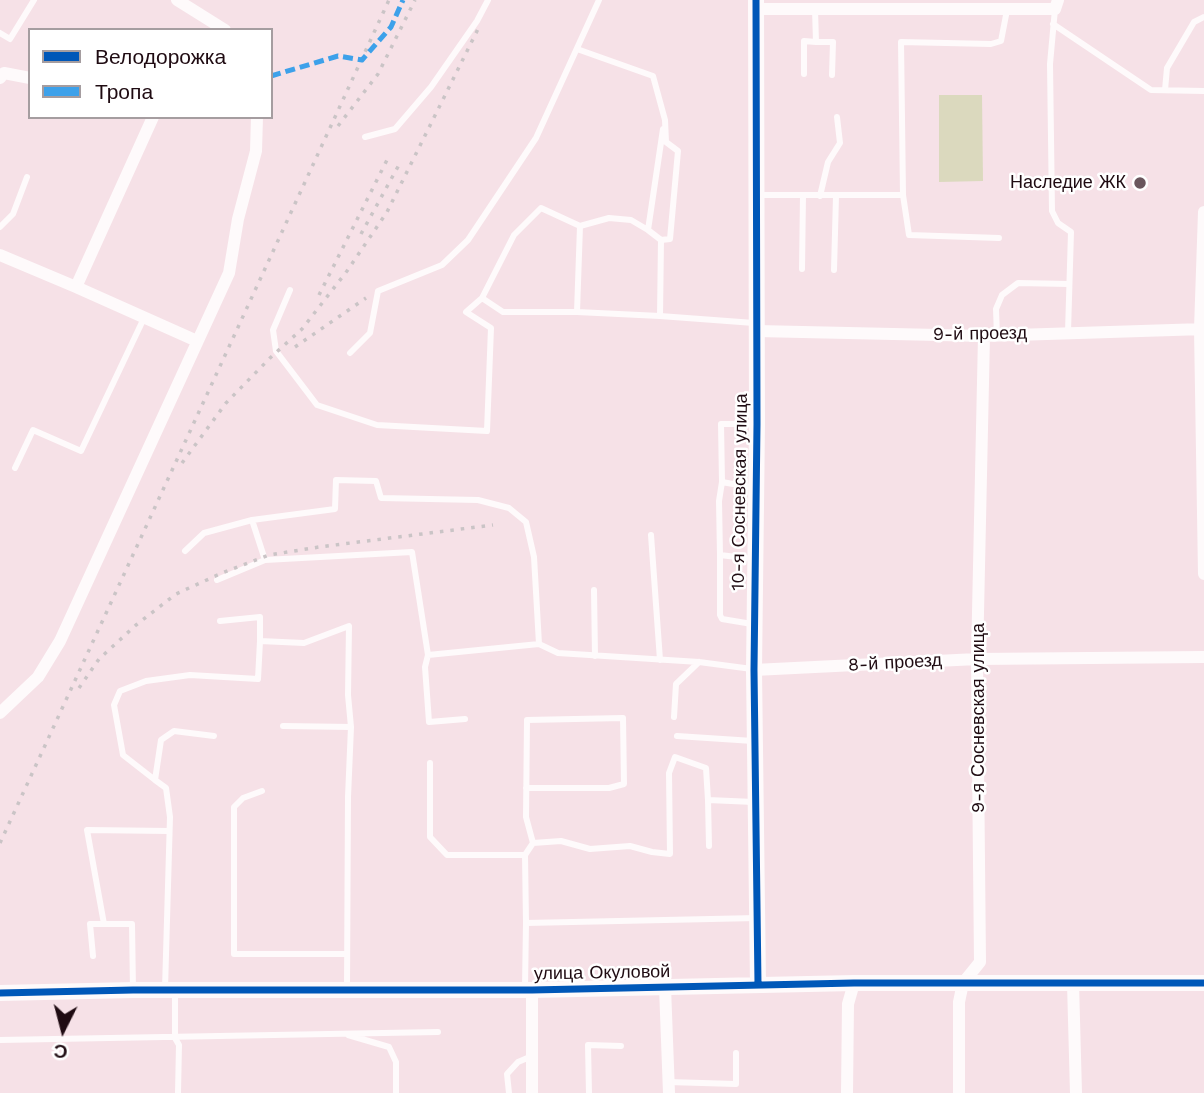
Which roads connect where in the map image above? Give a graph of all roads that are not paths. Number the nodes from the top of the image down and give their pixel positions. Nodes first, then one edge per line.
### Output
1 (34, 0) edge
2 (177, 0) edge
3 (488, 0) edge
4 (599, 0) edge
5 (756, 4) edge
6 (1057, 5) edge
7 (815, 9) junction
8 (1007, 10) junction
9 (1204, 17) edge
10 (1054, 24) junction
11 (222, 28) edge
12 (0, 33) edge
13 (816, 42) junction
14 (577, 48) junction
15 (804, 74) dead end
16 (832, 75) dead end
17 (28, 78) edge
18 (0, 79) edge
19 (1164, 90) junction
20 (1204, 91) edge
21 (837, 117) dead end
22 (152, 119) edge
23 (257, 119) edge
24 (665, 120) junction
25 (365, 138) dead end
26 (27, 177) dead end
27 (757, 194) junction
28 (803, 195) junction
29 (820, 195) junction
30 (903, 195) junction
31 (836, 196) junction
32 (1204, 212) edge
33 (580, 226) junction
34 (0, 227) edge
35 (648, 230) junction
36 (999, 238) dead end
37 (661, 240) junction
38 (0, 255) edge
39 (802, 269) dead end
40 (834, 270) dead end
41 (1069, 285) junction
42 (76, 287) junction
43 (290, 290) dead end
44 (482, 298) junction
45 (577, 312) junction
46 (660, 316) junction
47 (144, 318) junction
48 (756, 327) junction
49 (1202, 329) edge
50 (1068, 332) junction
51 (991, 336) junction
52 (197, 341) junction
53 (350, 353) dead end
54 (757, 424) junction
55 (15, 468) dead end
56 (722, 482) junction
57 (756, 488) junction
58 (252, 520) junction
59 (650, 535) dead end
60 (185, 551) dead end
61 (720, 555) junction
62 (265, 560) junction
63 (755, 560) junction
64 (1204, 574) edge
65 (217, 580) dead end
66 (594, 590) dead end
67 (220, 621) dead end
68 (754, 624) junction
69 (260, 641) junction
70 (539, 644) junction
71 (428, 655) junction
72 (595, 656) junction
73 (1204, 657) edge
74 (977, 659) junction
75 (660, 660) junction
76 (699, 662) junction
77 (754, 670) junction
78 (0, 713) edge
79 (674, 716) dead end
80 (465, 719) dead end
81 (283, 726) dead end
82 (351, 727) junction
83 (214, 736) dead end
84 (677, 736) dead end
85 (755, 741) junction
86 (430, 763) dead end
87 (155, 780) junction
88 (526, 788) junction
89 (262, 791) dead end
90 (708, 800) junction
91 (756, 802) junction
92 (169, 831) junction
93 (533, 843) junction
94 (709, 846) dead end
95 (525, 855) junction
96 (758, 918) junction
97 (526, 923) junction
98 (104, 924) junction
99 (346, 954) junction
100 (93, 956) dead end
101 (854, 983) junction
102 (963, 983) junction
103 (1073, 983) junction
104 (758, 984) junction
105 (1204, 984) edge
106 (665, 987) junction
107 (133, 990) junction
108 (170, 990) junction
109 (347, 990) junction
110 (529, 990) junction
111 (0, 993) edge
112 (438, 1032) dead end
113 (343, 1034) junction
114 (175, 1038) junction
115 (0, 1040) edge
116 (621, 1046) dead end
117 (736, 1053) dead end
118 (532, 1056) junction
119 (669, 1088) edge
120 (178, 1093) edge
121 (396, 1093) edge
122 (509, 1093) edge
123 (532, 1093) edge
124 (589, 1093) edge
125 (847, 1093) edge
126 (959, 1093) edge
127 (1076, 1093) edge

1 - 12 lane
2 - 11 street
3 - 25 lane
4 - 14 lane
5 - 7 street
5 - 27 street, 10-я Сосневская улица
6 - 8 street
6 - 10 lane
7 - 8 street
7 - 13 lane
8 - 30 lane
9 - 19 lane
10 - 19 lane
10 - 41 lane
13 - 15 lane
13 - 16 lane
14 - 24 lane
14 - 53 lane
17 - 18 street
19 - 20 lane
21 - 29 lane
22 - 42 street
23 - 52 street
24 - 35 lane
24 - 37 lane
26 - 34 lane
27 - 28 lane
27 - 48 street, 10-я Сосневская улица
28 - 29 lane
28 - 39 lane
29 - 31 lane
30 - 31 lane
30 - 36 lane
31 - 40 lane
32 - 49 street
33 - 35 lane
33 - 44 lane
33 - 45 lane
35 - 37 lane
37 - 46 lane
38 - 42 street
41 - 50 lane
41 - 51 lane
42 - 47 street
43 - 44 lane
44 - 45 lane
45 - 46 lane
46 - 48 lane
47 - 52 street
47 - 55 lane
48 - 51 street, 9-й проезд
48 - 54 street, 10-я Сосневская улица
49 - 50 street, 9-й проезд
49 - 64 street
50 - 51 street, 9-й проезд
51 - 74 street, 9-я Сосневская улица
52 - 78 street
54 - 56 lane
54 - 57 street, 10-я Сосневская улица
56 - 57 lane
56 - 61 lane
57 - 63 street, 10-я Сосневская улица
58 - 60 lane
58 - 62 lane
58 - 70 lane
59 - 75 lane
61 - 63 lane
61 - 68 lane
62 - 65 lane
62 - 71 lane
63 - 68 street, 10-я Сосневская улица
66 - 72 lane
67 - 69 lane
68 - 77 street, 10-я Сосневская улица
69 - 82 lane
69 - 87 lane
70 - 71 lane
70 - 72 lane
71 - 80 lane
72 - 75 lane
73 - 74 street, 8-й проезд
74 - 77 street, 8-й проезд
74 - 102 street, 9-я Сосневская улица
75 - 76 lane
76 - 77 lane
76 - 79 lane
77 - 85 street, 10-я Сосневская улица
81 - 82 lane
82 - 99 lane
83 - 87 lane
84 - 85 lane
85 - 91 street, 10-я Сосневская улица
86 - 95 lane
87 - 92 lane
88 - 88 lane
88 - 93 lane
89 - 99 lane
90 - 91 lane
90 - 93 lane
90 - 94 lane
91 - 96 street, 10-я Сосневская улица
92 - 98 lane
92 - 108 lane
93 - 95 lane
95 - 97 lane
96 - 97 lane
96 - 104 street, 10-я Сосневская улица
97 - 110 lane
98 - 100 lane
98 - 107 lane
99 - 109 lane
101 - 102 street, улица Окуловой
101 - 104 street, улица Окуловой
101 - 125 street
102 - 103 street, улица Окуловой
102 - 126 street, 9-я Сосневская улица
103 - 105 street, улица Окуловой
103 - 127 street
104 - 106 street, улица Окуловой
106 - 110 street, улица Окуловой
106 - 119 street
107 - 108 street, улица Окуловой
107 - 111 street, улица Окуловой
108 - 109 street, улица Окуловой
108 - 114 lane
109 - 110 street, улица Окуловой
110 - 118 street
112 - 113 lane
113 - 114 lane
113 - 121 lane
114 - 115 lane
114 - 120 lane
116 - 124 lane
117 - 119 lane
118 - 122 lane
118 - 123 street

